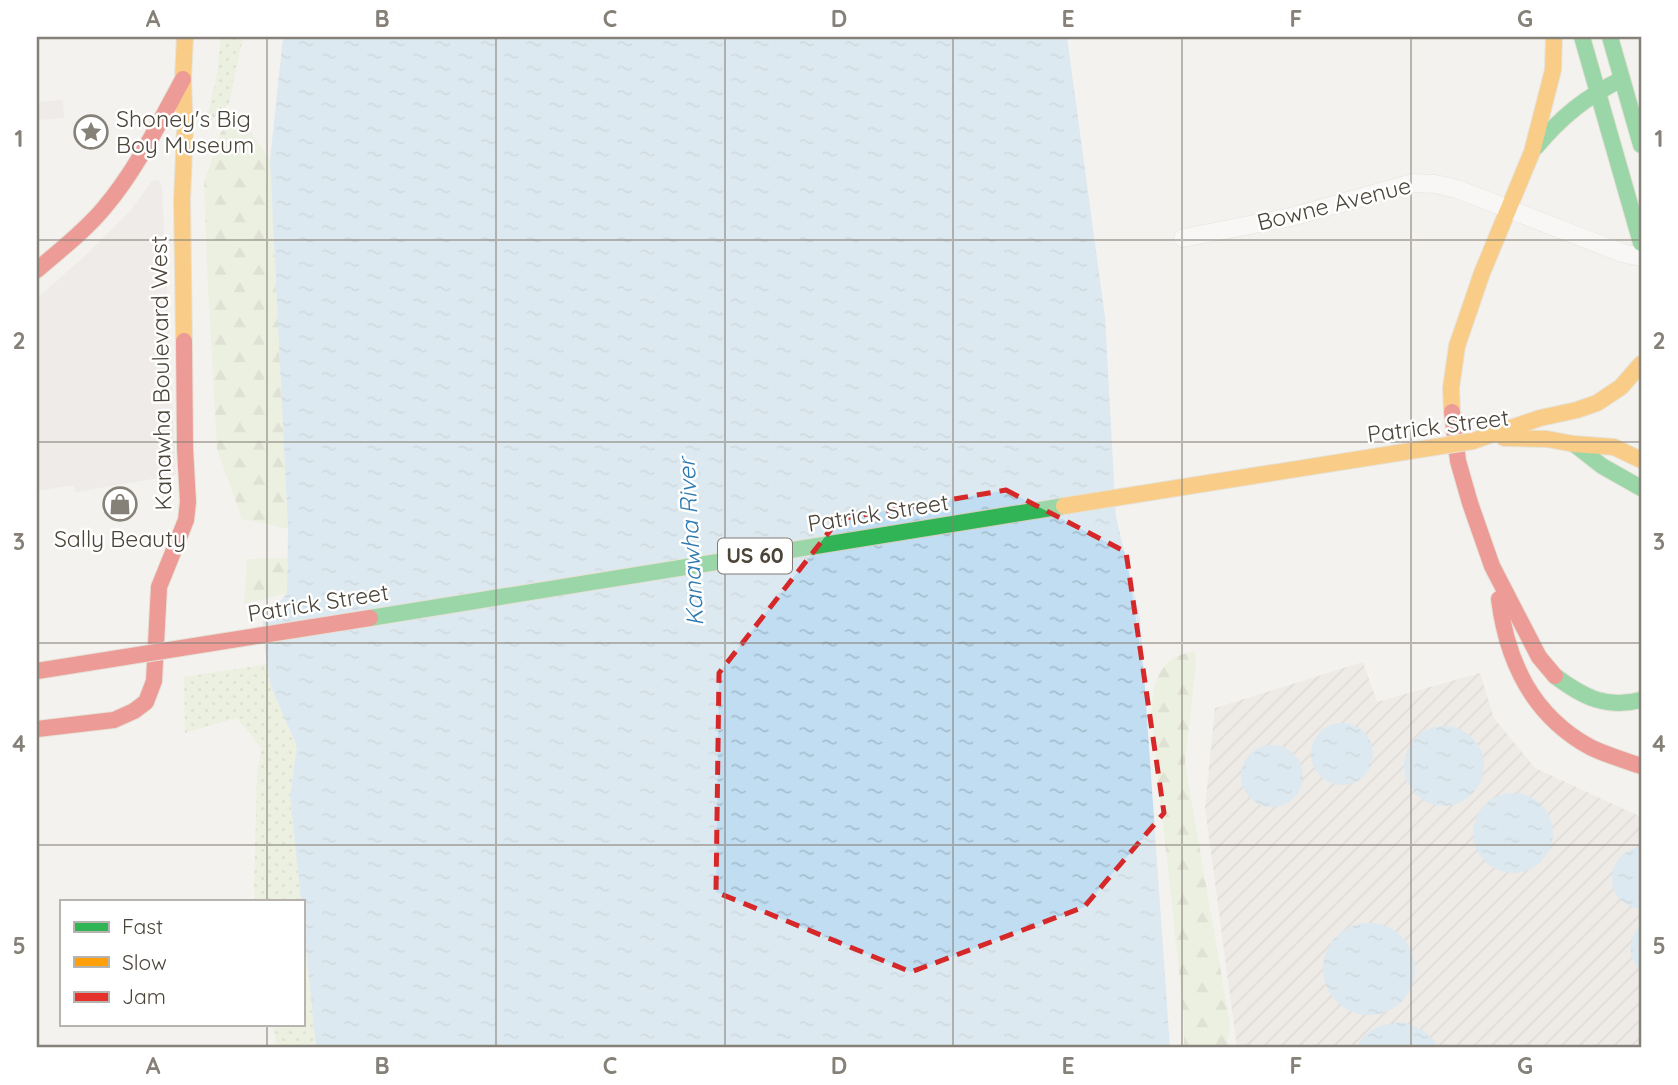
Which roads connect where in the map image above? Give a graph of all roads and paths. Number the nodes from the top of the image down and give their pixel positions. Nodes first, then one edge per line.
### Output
1 (185, 37) edge
2 (1554, 37) edge
3 (1582, 37) edge
4 (1610, 37) edge
5 (183, 79) junction
6 (1622, 79) junction
7 (1597, 91) junction
8 (1641, 145) edge
9 (1532, 152) junction
10 (138, 159) junction
11 (182, 196) junction
12 (1508, 209) junction
13 (1183, 238) dead end
14 (1641, 243) edge
15 (1641, 257) edge
16 (37, 270) edge
17 (1641, 364) edge
18 (1473, 441) junction
19 (1570, 443) junction
20 (1641, 460) edge
21 (1641, 488) edge
22 (1492, 566) junction
23 (37, 671) edge
24 (1641, 700) edge
25 (37, 729) edge
26 (1641, 766) edge

1 - 5 main road, Kanawha Boulevard West
2 - 9 main road
3 - 7 main road
4 - 6 main road
5 - 10 main road, Kanawha Boulevard West
5 - 11 main road, Kanawha Boulevard West
6 - 7 main road
6 - 8 main road
7 - 9 main road
7 - 14 main road
9 - 12 main road
10 - 11 main road
10 - 16 main road, Kanawha Boulevard West
11 - 25 main road, Kanawha Boulevard West
12 - 13 street, Bowne Avenue
12 - 15 street, Bowne Avenue
12 - 22 main road
17 - 18 main road
18 - 19 main road, Patrick Street / US 60
18 - 23 main road, Patrick Street / US 60, bridge
19 - 20 main road, Patrick Street / US 60
19 - 21 main road
22 - 24 main road
22 - 26 main road

